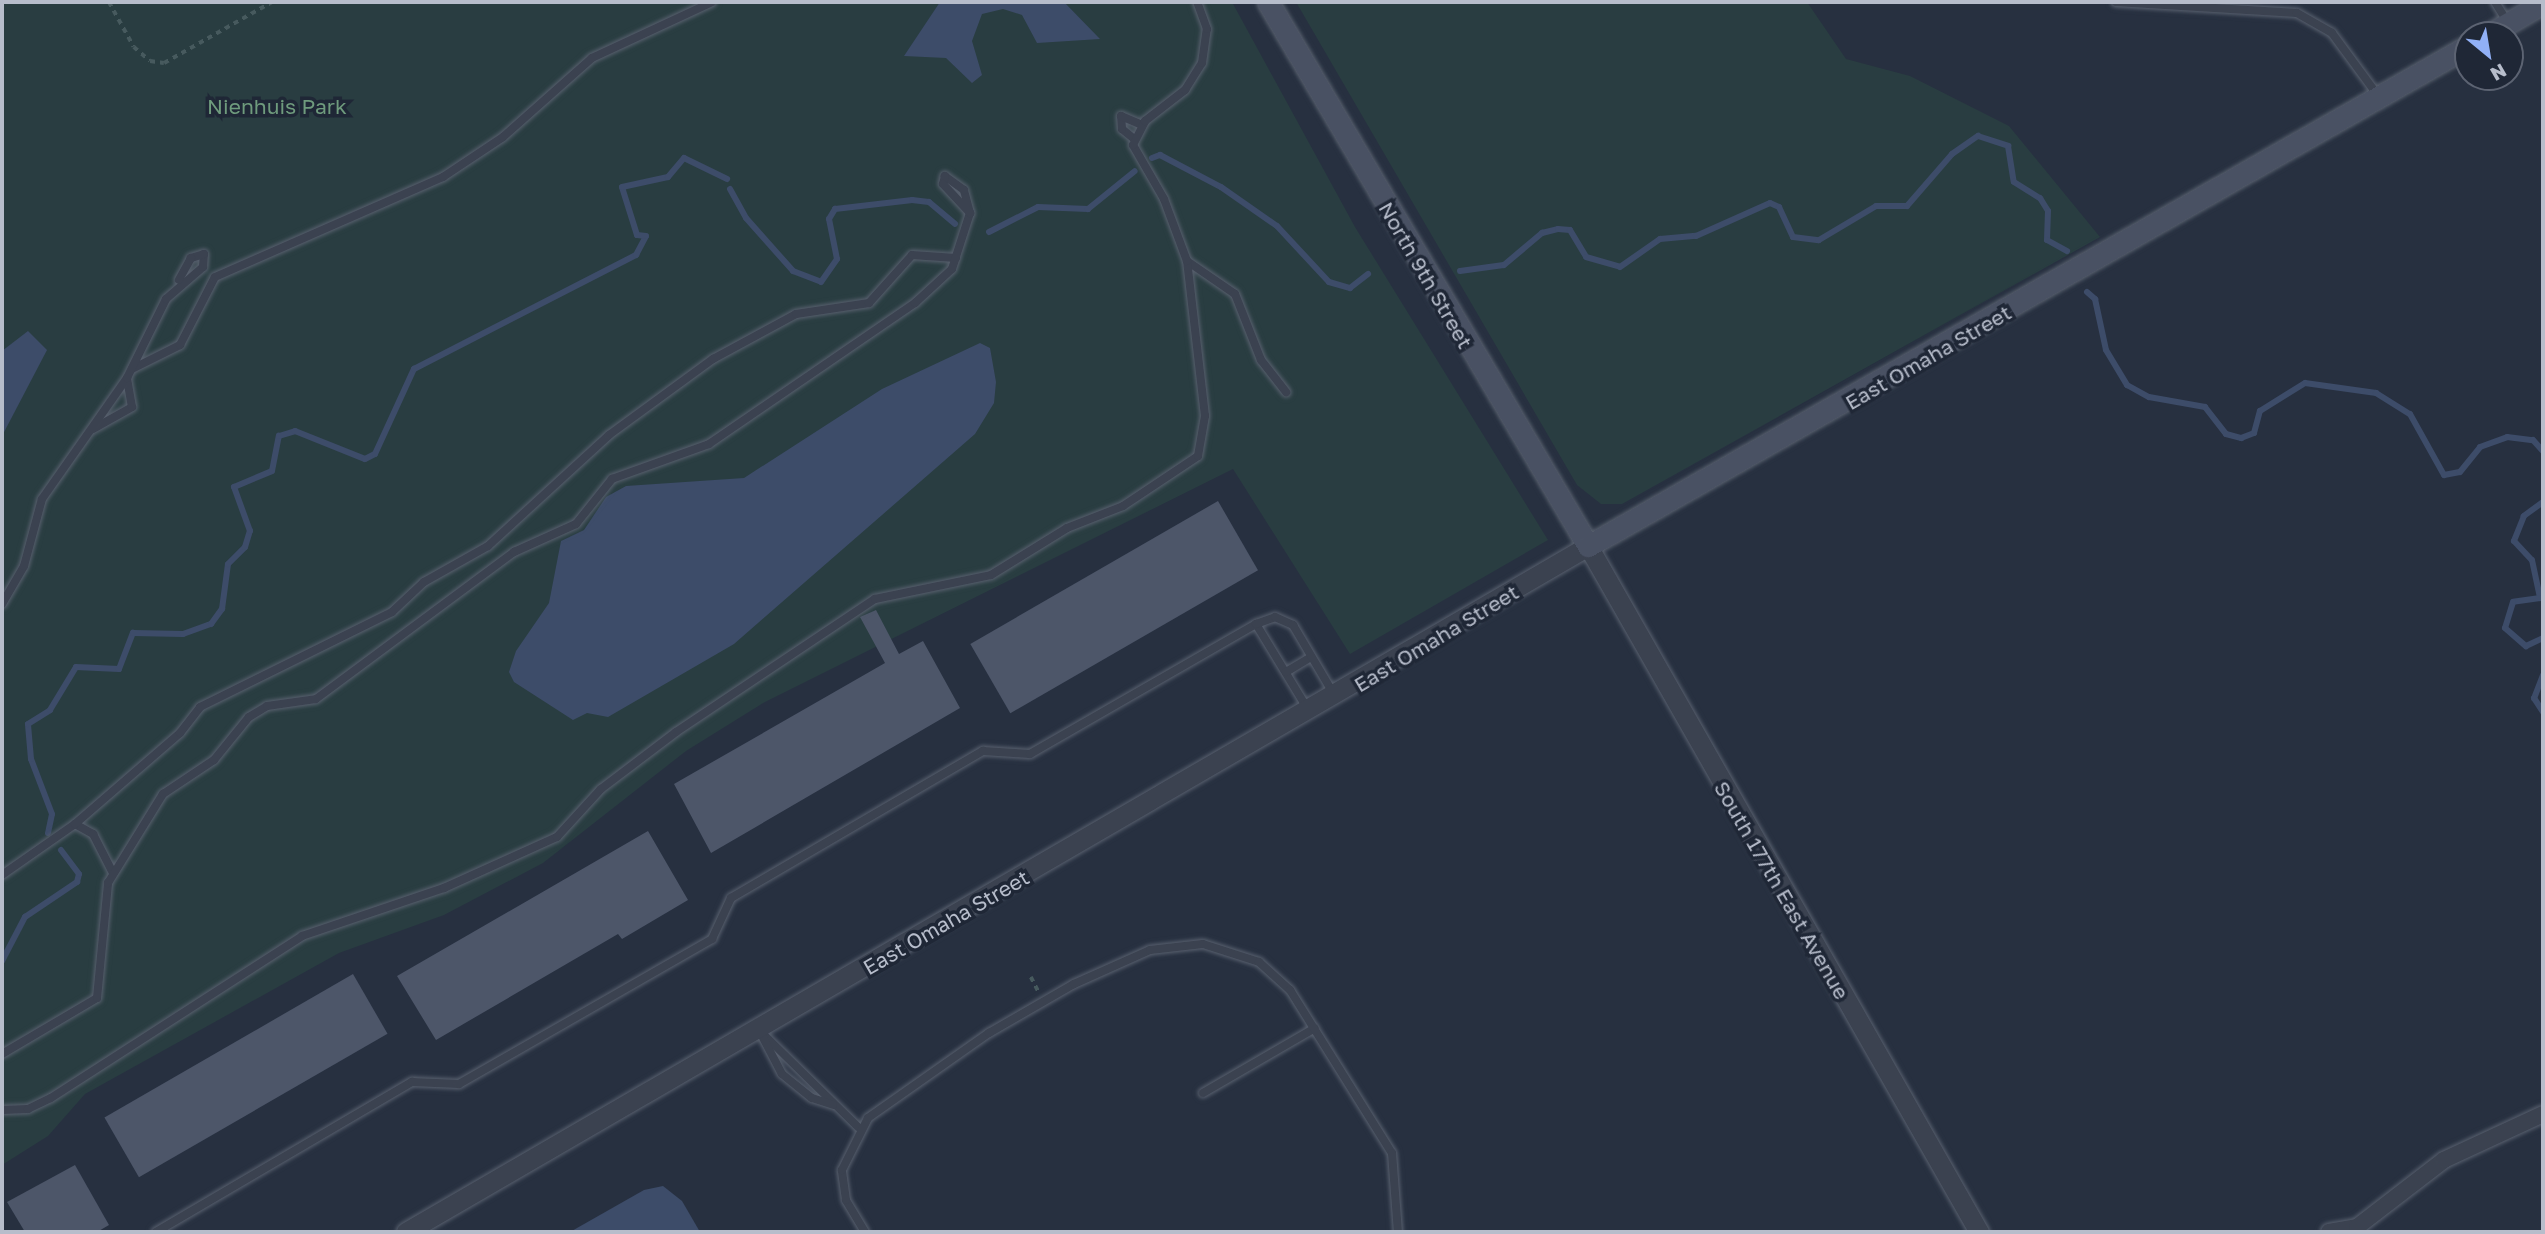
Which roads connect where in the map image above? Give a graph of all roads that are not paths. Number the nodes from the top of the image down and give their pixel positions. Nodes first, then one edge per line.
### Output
1 (712, 2) edge
2 (1197, 2) edge
3 (1268, 2) edge
4 (2116, 2) edge
5 (2496, 2) edge
6 (2543, 3) edge
7 (2507, 21) edge
8 (2512, 21) edge
9 (2454, 54) edge
10 (2380, 97) junction
11 (1142, 125) junction
12 (1133, 138) junction
13 (970, 213) dead end
14 (956, 258) junction
15 (1187, 261) junction
16 (179, 280) dead end
17 (132, 369) junction
18 (127, 378) junction
19 (1286, 392) dead end
20 (93, 429) junction
21 (1588, 546) junction
22 (2, 604) edge
23 (1256, 624) junction
24 (1311, 657) junction
25 (1286, 672) junction
26 (1336, 698) junction
27 (1310, 713) junction
28 (75, 824) junction
29 (113, 873) junction
30 (2, 875) edge
31 (1315, 1028) junction
32 (759, 1030) junction
33 (2, 1054) edge
34 (1203, 1093) dead end
35 (833, 1105) junction
36 (2, 1110) edge
37 (2543, 1114) edge
38 (858, 1127) junction
39 (2356, 1229) edge
40 (156, 1232) edge
41 (406, 1232) edge
42 (865, 1232) edge
43 (1398, 1232) edge
44 (1979, 1232) edge
45 (2329, 1232) edge

1 - 17 lane
2 - 11 lane
3 - 21 main road, North 9th Street
4 - 10 lane
5 - 7 lane
6 - 8 main road
9 - 10 main road, East Omaha Street
10 - 21 main road, East Omaha Street
11 - 12 lane
11 - 12 lane
12 - 15 lane
13 - 14 lane
14 - 28 lane
14 - 29 lane
15 - 19 lane
15 - 36 lane
16 - 17 lane
17 - 18 lane
18 - 20 lane
18 - 20 lane
20 - 22 lane
21 - 26 street, East Omaha Street
21 - 44 street, South 177th East Avenue
23 - 24 lane
23 - 25 lane
23 - 40 lane
24 - 25 lane
24 - 26 lane
25 - 27 lane
26 - 27 street, East Omaha Street
27 - 32 street, East Omaha Street
28 - 29 lane
28 - 30 lane
29 - 33 lane
31 - 34 lane
31 - 38 lane
31 - 43 lane
32 - 35 lane
32 - 35 lane
32 - 41 street, East Omaha Street
35 - 38 lane
37 - 39 street
38 - 42 lane
39 - 45 street

